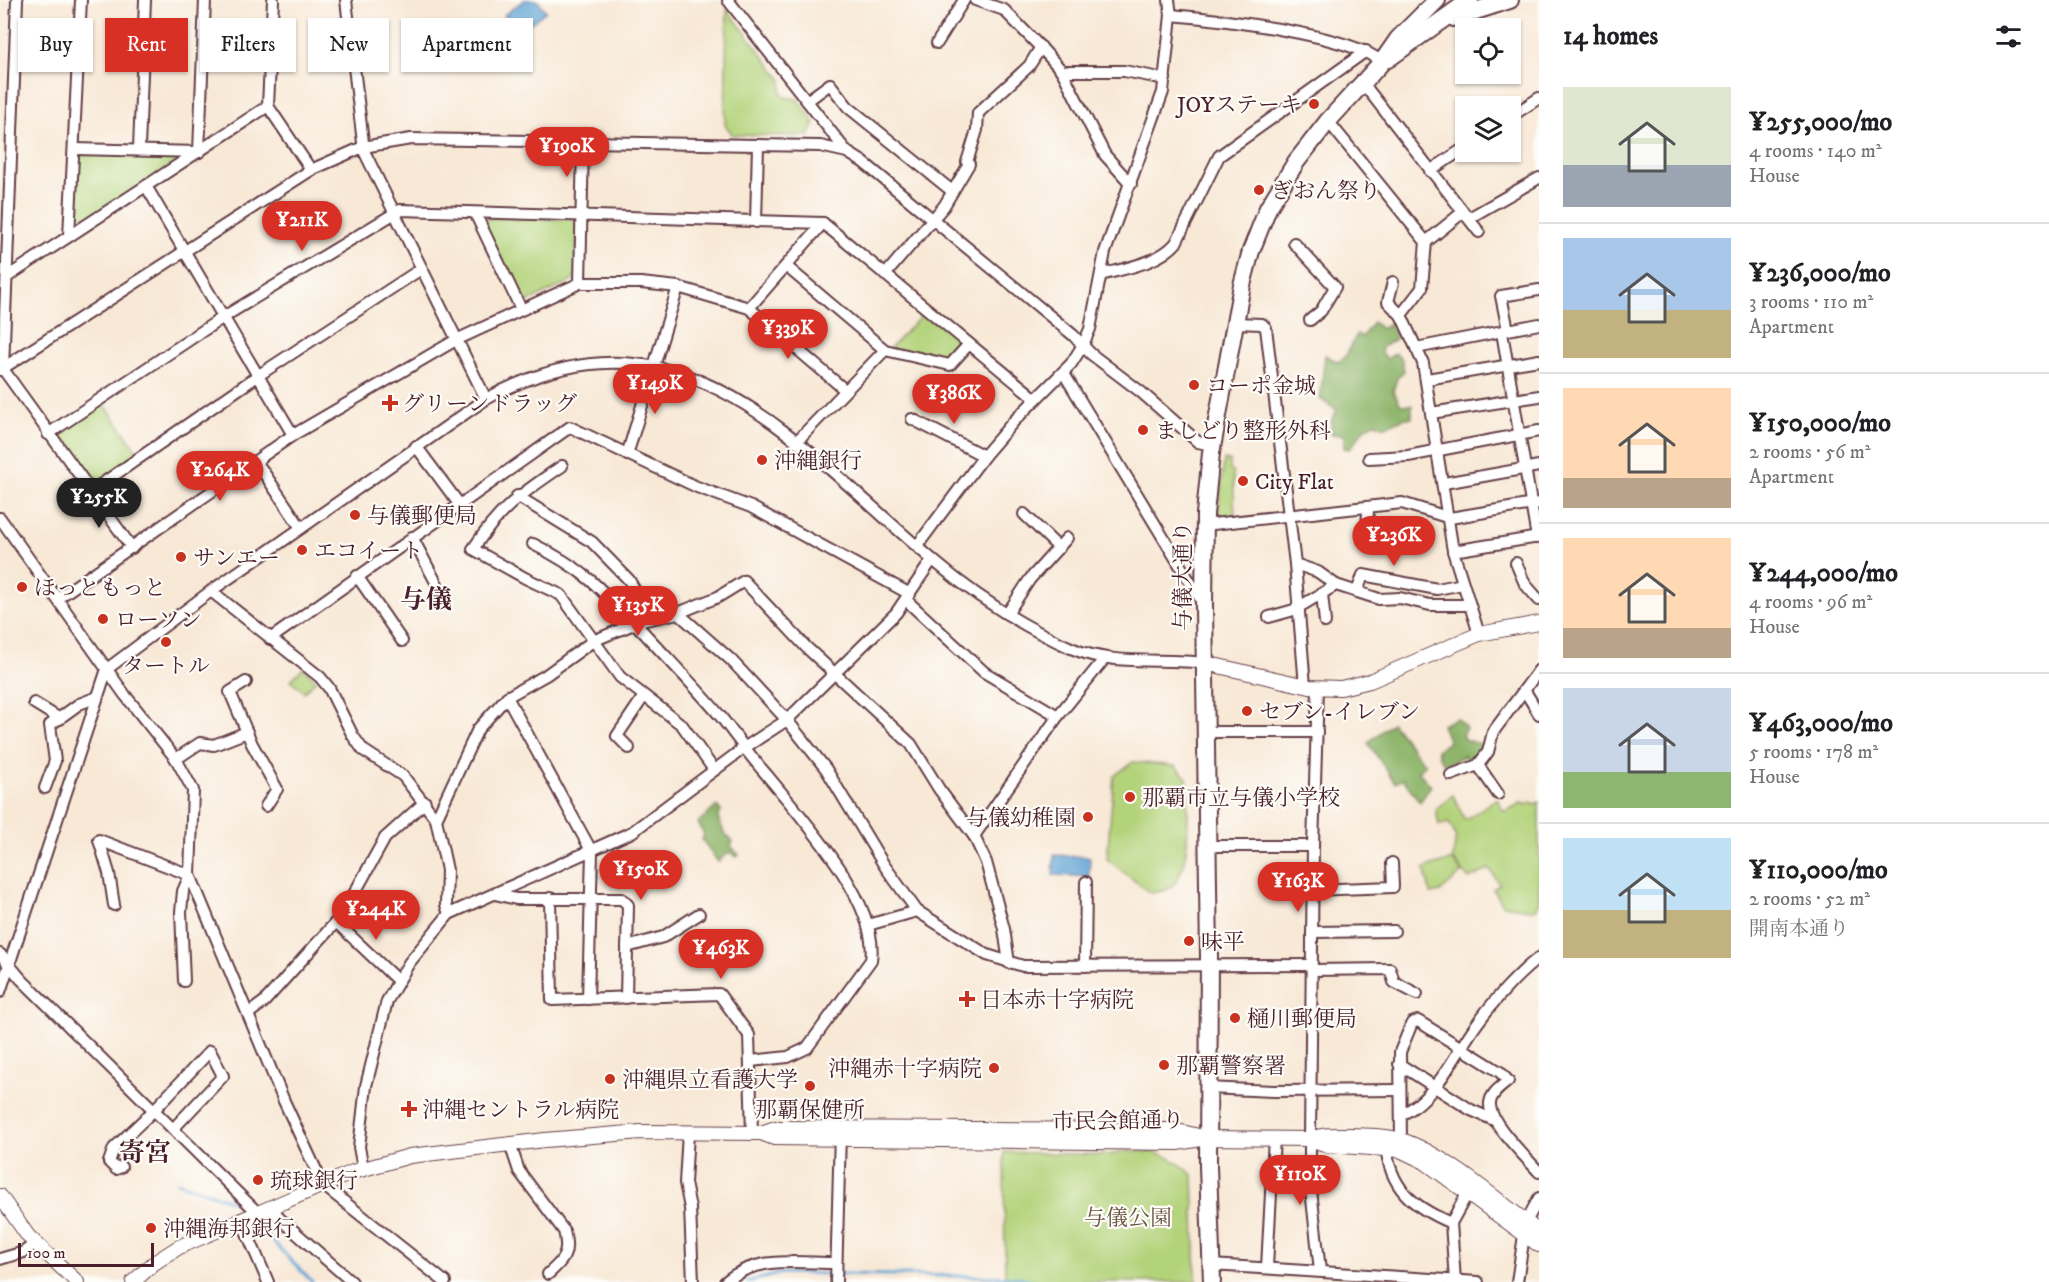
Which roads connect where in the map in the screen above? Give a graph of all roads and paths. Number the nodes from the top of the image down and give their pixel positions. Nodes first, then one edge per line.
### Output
1 (17, 0) edge
2 (81, 0) edge
3 (145, 0) edge
4 (205, 0) edge
5 (273, 0) edge
6 (345, 0) edge
7 (728, 0) edge
8 (964, 0) edge
9 (975, 0) edge
10 (1169, 0) edge
11 (1437, 0) edge
12 (1446, 0) edge
13 (1458, 0) edge
14 (1470, 0) edge
15 (1483, 0) edge
16 (1505, 1) edge
17 (1171, 15) junction
18 (1438, 22) junction
19 (1413, 33) junction
20 (937, 43) dead end
21 (1041, 47) junction
22 (1366, 51) junction
23 (1382, 62) junction
24 (1062, 71) junction
25 (1166, 79) junction
26 (1362, 82) junction
27 (1539, 98) edge
28 (807, 101) junction
29 (268, 106) junction
30 (1521, 110) edge
31 (1328, 121) junction
32 (829, 131) junction
33 (583, 142) junction
34 (758, 145) junction
35 (820, 146) junction
36 (363, 147) junction
37 (139, 148) junction
38 (75, 149) junction
39 (199, 152) junction
40 (847, 152) junction
41 (1455, 154) edge
42 (311, 170) junction
43 (1430, 171) junction
44 (5, 177) edge
45 (1539, 178) edge
46 (1131, 184) junction
47 (146, 186) junction
48 (952, 191) junction
49 (393, 213) junction
50 (475, 213) junction
51 (580, 215) junction
52 (1466, 215) junction
53 (932, 219) junction
54 (756, 222) junction
55 (823, 223) junction
56 (1479, 232) dead end
57 (69, 236) junction
58 (1426, 242) junction
59 (1294, 243) dead end
60 (184, 251) junction
61 (787, 267) junction
62 (421, 269) junction
63 (885, 275) junction
64 (1101, 275) junction
65 (7, 277) junction
66 (1393, 282) dead end
67 (580, 283) junction
68 (678, 287) junction
69 (1539, 290) edge
70 (521, 309) junction
71 (749, 309) junction
72 (1401, 315) junction
73 (225, 316) junction
74 (1310, 320) dead end
75 (1235, 323) junction
76 (1539, 324) edge
77 (1505, 331) junction
78 (456, 340) junction
79 (969, 344) junction
80 (1083, 345) junction
81 (1416, 348) junction
82 (885, 350) junction
83 (1539, 360) edge
84 (1508, 365) junction
85 (656, 366) junction
86 (2, 370) edge
87 (1063, 372) junction
88 (259, 375) junction
89 (1427, 379) junction
90 (845, 390) junction
91 (1539, 396) edge
92 (486, 399) junction
93 (1036, 399) junction
94 (1514, 400) junction
95 (1431, 413) junction
96 (912, 419) dead end
97 (1539, 431) edge
98 (48, 434) junction
99 (1519, 434) junction
100 (293, 435) junction
101 (796, 442) junction
102 (1212, 445) junction
103 (416, 446) junction
104 (1437, 450) junction
105 (627, 455) junction
106 (984, 456) junction
107 (1369, 458) dead end
108 (256, 461) junction
109 (562, 466) dead end
110 (1539, 466) edge
111 (1525, 469) junction
112 (1444, 483) junction
113 (90, 492) junction
114 (517, 496) junction
115 (1535, 503) edge
116 (459, 504) junction
117 (1368, 507) junction
118 (1024, 514) dead end
119 (1290, 516) junction
120 (0, 518) edge
121 (1450, 518) junction
122 (1204, 525) junction
123 (301, 528) junction
124 (412, 537) junction
125 (1067, 538) dead end
126 (1538, 538) edge
127 (1371, 541) dead end
128 (533, 544) dead end
129 (917, 546) junction
130 (132, 548) junction
131 (1059, 548) junction
132 (1453, 551) junction
133 (932, 560) junction
134 (1516, 563) dead end
135 (1295, 564) junction
136 (357, 576) junction
137 (1463, 584) junction
138 (1336, 585) junction
139 (439, 588) dead end
140 (211, 591) junction
141 (1357, 592) junction
142 (1322, 594) junction
143 (908, 597) junction
144 (58, 598) junction
145 (1539, 600) edge
146 (1469, 605) junction
147 (1204, 606) junction
148 (1300, 606) junction
149 (678, 613) junction
150 (1007, 614) junction
151 (1269, 617) dead end
152 (636, 622) junction
153 (1325, 622) dead end
154 (1539, 623) edge
155 (1479, 634) junction
156 (270, 639) junction
157 (402, 641) dead end
158 (593, 641) junction
159 (1105, 658) junction
160 (1205, 663) junction
161 (107, 669) junction
162 (1539, 670) edge
163 (834, 674) junction
164 (246, 682) dead end
165 (1311, 687) junction
166 (1525, 691) junction
167 (644, 696) junction
168 (507, 697) junction
169 (95, 698) junction
170 (34, 703) dead end
171 (1539, 714) edge
172 (1058, 716) junction
173 (60, 719) junction
174 (787, 720) junction
175 (247, 732) junction
176 (1206, 732) junction
177 (1317, 732) junction
178 (629, 748) dead end
179 (744, 748) junction
180 (176, 759) junction
181 (1478, 765) junction
182 (714, 770) junction
183 (1451, 775) dead end
184 (45, 788) dead end
185 (1498, 794) dead end
186 (425, 801) junction
187 (266, 806) dead end
188 (436, 819) junction
189 (974, 836) junction
190 (1208, 846) junction
191 (1313, 846) junction
192 (592, 852) junction
193 (1392, 863) dead end
194 (190, 875) junction
195 (1086, 882) dead end
196 (1312, 890) junction
197 (495, 894) junction
198 (550, 898) junction
199 (589, 898) junction
200 (114, 905) dead end
201 (917, 911) junction
202 (448, 914) junction
203 (699, 914) dead end
204 (336, 922) junction
205 (868, 925) junction
206 (1394, 931) dead end
207 (1312, 932) junction
208 (627, 947) junction
209 (0, 954) edge
210 (1539, 958) edge
211 (1009, 963) junction
212 (9, 964) junction
213 (1209, 965) junction
214 (1085, 966) junction
215 (1312, 968) junction
216 (397, 980) junction
217 (184, 981) dead end
218 (0, 992) edge
219 (1417, 994) dead end
220 (626, 998) junction
221 (588, 999) junction
222 (249, 1013) junction
223 (1460, 1048) junction
224 (751, 1061) junction
225 (1400, 1064) junction
226 (1435, 1087) junction
227 (1207, 1089) junction
228 (1310, 1090) junction
229 (1401, 1090) junction
230 (154, 1110) junction
231 (1401, 1115) junction
232 (1494, 1120) junction
233 (173, 1129) junction
234 (688, 1132) junction
235 (757, 1133) junction
236 (840, 1133) junction
237 (1208, 1138) junction
238 (1274, 1138) junction
239 (1310, 1139) junction
240 (1401, 1140) junction
241 (1386, 1142) junction
242 (510, 1144) junction
243 (121, 1167) dead end
244 (363, 1168) junction
245 (1539, 1172) edge
246 (323, 1185) junction
247 (1471, 1188) junction
248 (0, 1196) edge
249 (1539, 1198) edge
250 (272, 1206) junction
251 (256, 1212) junction
252 (241, 1219) junction
253 (1451, 1223) junction
254 (1525, 1228) junction
255 (1539, 1232) edge
256 (35, 1243) junction
257 (1539, 1245) edge
258 (0, 1258) edge
259 (836, 1265) junction
260 (1211, 1265) junction
261 (1267, 1267) junction
262 (1320, 1271) junction
263 (548, 1274) dead end
264 (836, 1281) edge
265 (1455, 1281) edge
266 (77, 1282) edge
267 (133, 1282) edge
268 (268, 1282) edge
269 (352, 1282) edge
270 (445, 1282) edge
271 (693, 1282) edge
272 (725, 1282) edge
273 (1212, 1282) edge
274 (1478, 1282) edge
275 (1517, 1282) edge

1 - 44 street
2 - 38 street
3 - 37 street
4 - 39 street
5 - 29 street
6 - 36 street
7 - 28 street
8 - 20 street
9 - 21 street
10 - 17 street
11 - 19 highway
12 - 19 main road
13 - 19 main road
14 - 18 highway
15 - 16 highway
16 - 18 highway
17 - 22 street
17 - 25 street
18 - 19 highway
19 - 23 highway, 与儀大通り
21 - 24 street
21 - 48 street
22 - 23 street
22 - 64 street
23 - 26 highway, 与儀大通り
24 - 25 street
24 - 46 street
25 - 46 street
26 - 31 highway, 与儀大通り
26 - 43 street
27 - 30 street
28 - 32 street
28 - 48 street
29 - 39 street
29 - 42 street
31 - 58 street
31 - 75 highway, 与儀大通り
32 - 35 street
32 - 40 street
33 - 34 street
33 - 36 street
33 - 51 street
34 - 35 street
34 - 54 street
35 - 40 street
36 - 42 street
36 - 49 street
37 - 38 street
37 - 39 street
38 - 57 street
39 - 47 street
40 - 53 street
41 - 43 street
42 - 60 street
43 - 52 street
44 - 65 street
45 - 52 street
46 - 64 street
47 - 57 street
47 - 60 street
48 - 53 street
49 - 50 street
49 - 62 street
49 - 73 street
50 - 51 street
50 - 70 street
51 - 54 street
51 - 67 street
52 - 56 street
52 - 58 street
53 - 63 street
53 - 80 street
54 - 55 street
55 - 61 street
55 - 63 street
57 - 65 street
58 - 72 street
59 - 74 street
60 - 73 street
60 - 86 street
61 - 71 street
61 - 82 street
62 - 78 street
62 - 88 street
63 - 79 street
64 - 80 street
65 - 86 street
66 - 72 street
67 - 68 street
67 - 70 street
68 - 71 street
68 - 85 street
69 - 77 street
70 - 78 street
71 - 90 street
72 - 81 street
73 - 88 street
73 - 98 street
75 - 102 highway, 与儀大通り
75 - 119 street
76 - 77 street
77 - 81 street
77 - 84 street
78 - 92 street
78 - 100 street
79 - 82 street
79 - 93 street
80 - 87 street
80 - 102 street
81 - 89 street
82 - 90 street
83 - 84 street
84 - 89 street
84 - 94 street
85 - 92 street
85 - 101 street
85 - 105 street
86 - 98 street
87 - 93 street
87 - 147 street
88 - 100 street
88 - 113 street
89 - 95 street
90 - 101 street
91 - 94 street
92 - 103 street
93 - 106 street
94 - 95 street
94 - 99 street
95 - 104 street
96 - 106 street
97 - 99 street
98 - 113 street
99 - 104 street
99 - 111 street
100 - 108 street
101 - 129 street
102 - 122 highway, 与儀大通り
103 - 116 street
103 - 123 street
104 - 107 street
104 - 112 street
105 - 116 street
105 - 143 street
106 - 129 street
108 - 123 street
108 - 130 street
109 - 114 street
110 - 111 street
111 - 112 street
111 - 115 street
112 - 121 street
113 - 130 street
114 - 152 street
114 - 158 street
115 - 121 street
115 - 126 street
116 - 124 street
117 - 119 street
117 - 121 street
117 - 127 street
118 - 131 street
119 - 122 street
119 - 135 street
120 - 144 street
121 - 132 street
122 - 147 highway, 与儀大通り
123 - 140 street
124 - 136 street
124 - 139 street
125 - 131 street
126 - 132 street
128 - 152 street
129 - 133 street
130 - 144 street
131 - 150 street
132 - 137 street
133 - 143 street
133 - 150 street
134 - 145 street
135 - 138 street
135 - 148 street
136 - 156 street
136 - 157 street
137 - 141 street
137 - 146 street
138 - 141 street
138 - 142 street
140 - 156 street
140 - 161 street
141 - 146 street
142 - 148 street
142 - 153 street
143 - 163 street
143 - 172 street
144 - 161 street
146 - 155 street
147 - 160 highway, 与儀大通り
148 - 151 street
148 - 165 street
149 - 152 street
149 - 163 street
149 - 174 street
150 - 159 street
152 - 158 street
152 - 179 street
154 - 155 main road
155 - 165 main road
156 - 186 street
158 - 167 street
158 - 168 street
159 - 160 street
159 - 172 street
160 - 165 main road
160 - 176 highway, 与儀大通り
161 - 169 street
161 - 180 street
162 - 166 street
163 - 174 street
163 - 189 street
164 - 175 street
165 - 177 street
166 - 171 street
166 - 181 street
167 - 178 street
167 - 182 street
168 - 188 street
168 - 192 street
169 - 173 street
169 - 212 street
170 - 173 street
172 - 189 street
173 - 184 street
174 - 179 street
174 - 201 street
175 - 180 street
175 - 187 street
176 - 177 street
176 - 190 highway, 与儀大通り
177 - 191 street
179 - 182 street
179 - 205 street
180 - 194 street
181 - 183 street
181 - 185 street
182 - 192 street
186 - 188 street
186 - 204 street
188 - 202 street
189 - 211 street
190 - 191 street
190 - 213 highway, 与儀大通り
191 - 196 street
192 - 197 street
192 - 199 street
193 - 196 street
194 - 200 street
194 - 217 street
194 - 222 street
195 - 214 street
196 - 207 street
197 - 198 street
197 - 202 street
198 - 199 street
198 - 221 street
199 - 208 street
199 - 221 street
201 - 205 street
201 - 211 street
202 - 216 street
203 - 208 street
204 - 216 street
204 - 222 street
205 - 224 street
206 - 207 street
207 - 215 street
208 - 220 street
209 - 212 street
210 - 223 street
211 - 214 street
212 - 218 street
212 - 230 street
213 - 214 street
213 - 215 street
213 - 227 highway, 与儀大通り
215 - 219 street
215 - 228 street
216 - 244 street
220 - 221 street
220 - 224 street
222 - 246 street
223 - 225 street
223 - 226 street
223 - 232 street
224 - 235 street
225 - 226 street
225 - 229 street
226 - 231 street
226 - 232 street
227 - 228 street
227 - 237 highway, 与儀大通り
228 - 229 street
228 - 239 street
229 - 231 street
230 - 233 street
230 - 233 street
230 - 243 street
231 - 240 street
232 - 245 street
233 - 251 street
234 - 235 main road, 市民会館通り
234 - 242 main road, 市民会館通り
234 - 271 street
235 - 236 main road, 市民会館通り
236 - 237 main road, 市民会館通り
236 - 259 street
237 - 238 main road, 市民会館通り
237 - 260 highway, 与儀大通り
238 - 239 main road, 市民会館通り
238 - 261 street
239 - 241 main road, 市民会館通り
239 - 262 street
240 - 241 main road
240 - 247 main road
241 - 247 main road
241 - 253 street
242 - 244 main road, 市民会館通り
242 - 263 street
244 - 246 main road, 市民会館通り
246 - 250 main road, 市民会館通り
246 - 270 street
247 - 253 street
247 - 254 main road
248 - 256 main road
249 - 254 street
250 - 251 main road, 市民会館通り
250 - 269 street
251 - 252 main road, 市民会館通り
252 - 267 main road, 市民会館通り
252 - 268 street
253 - 265 street
254 - 255 main road
254 - 257 main road
254 - 275 street
256 - 258 street
256 - 266 main road
259 - 264 street
259 - 272 street
260 - 261 street
260 - 273 highway, 与儀大通り
261 - 262 street
262 - 265 street
265 - 274 street

